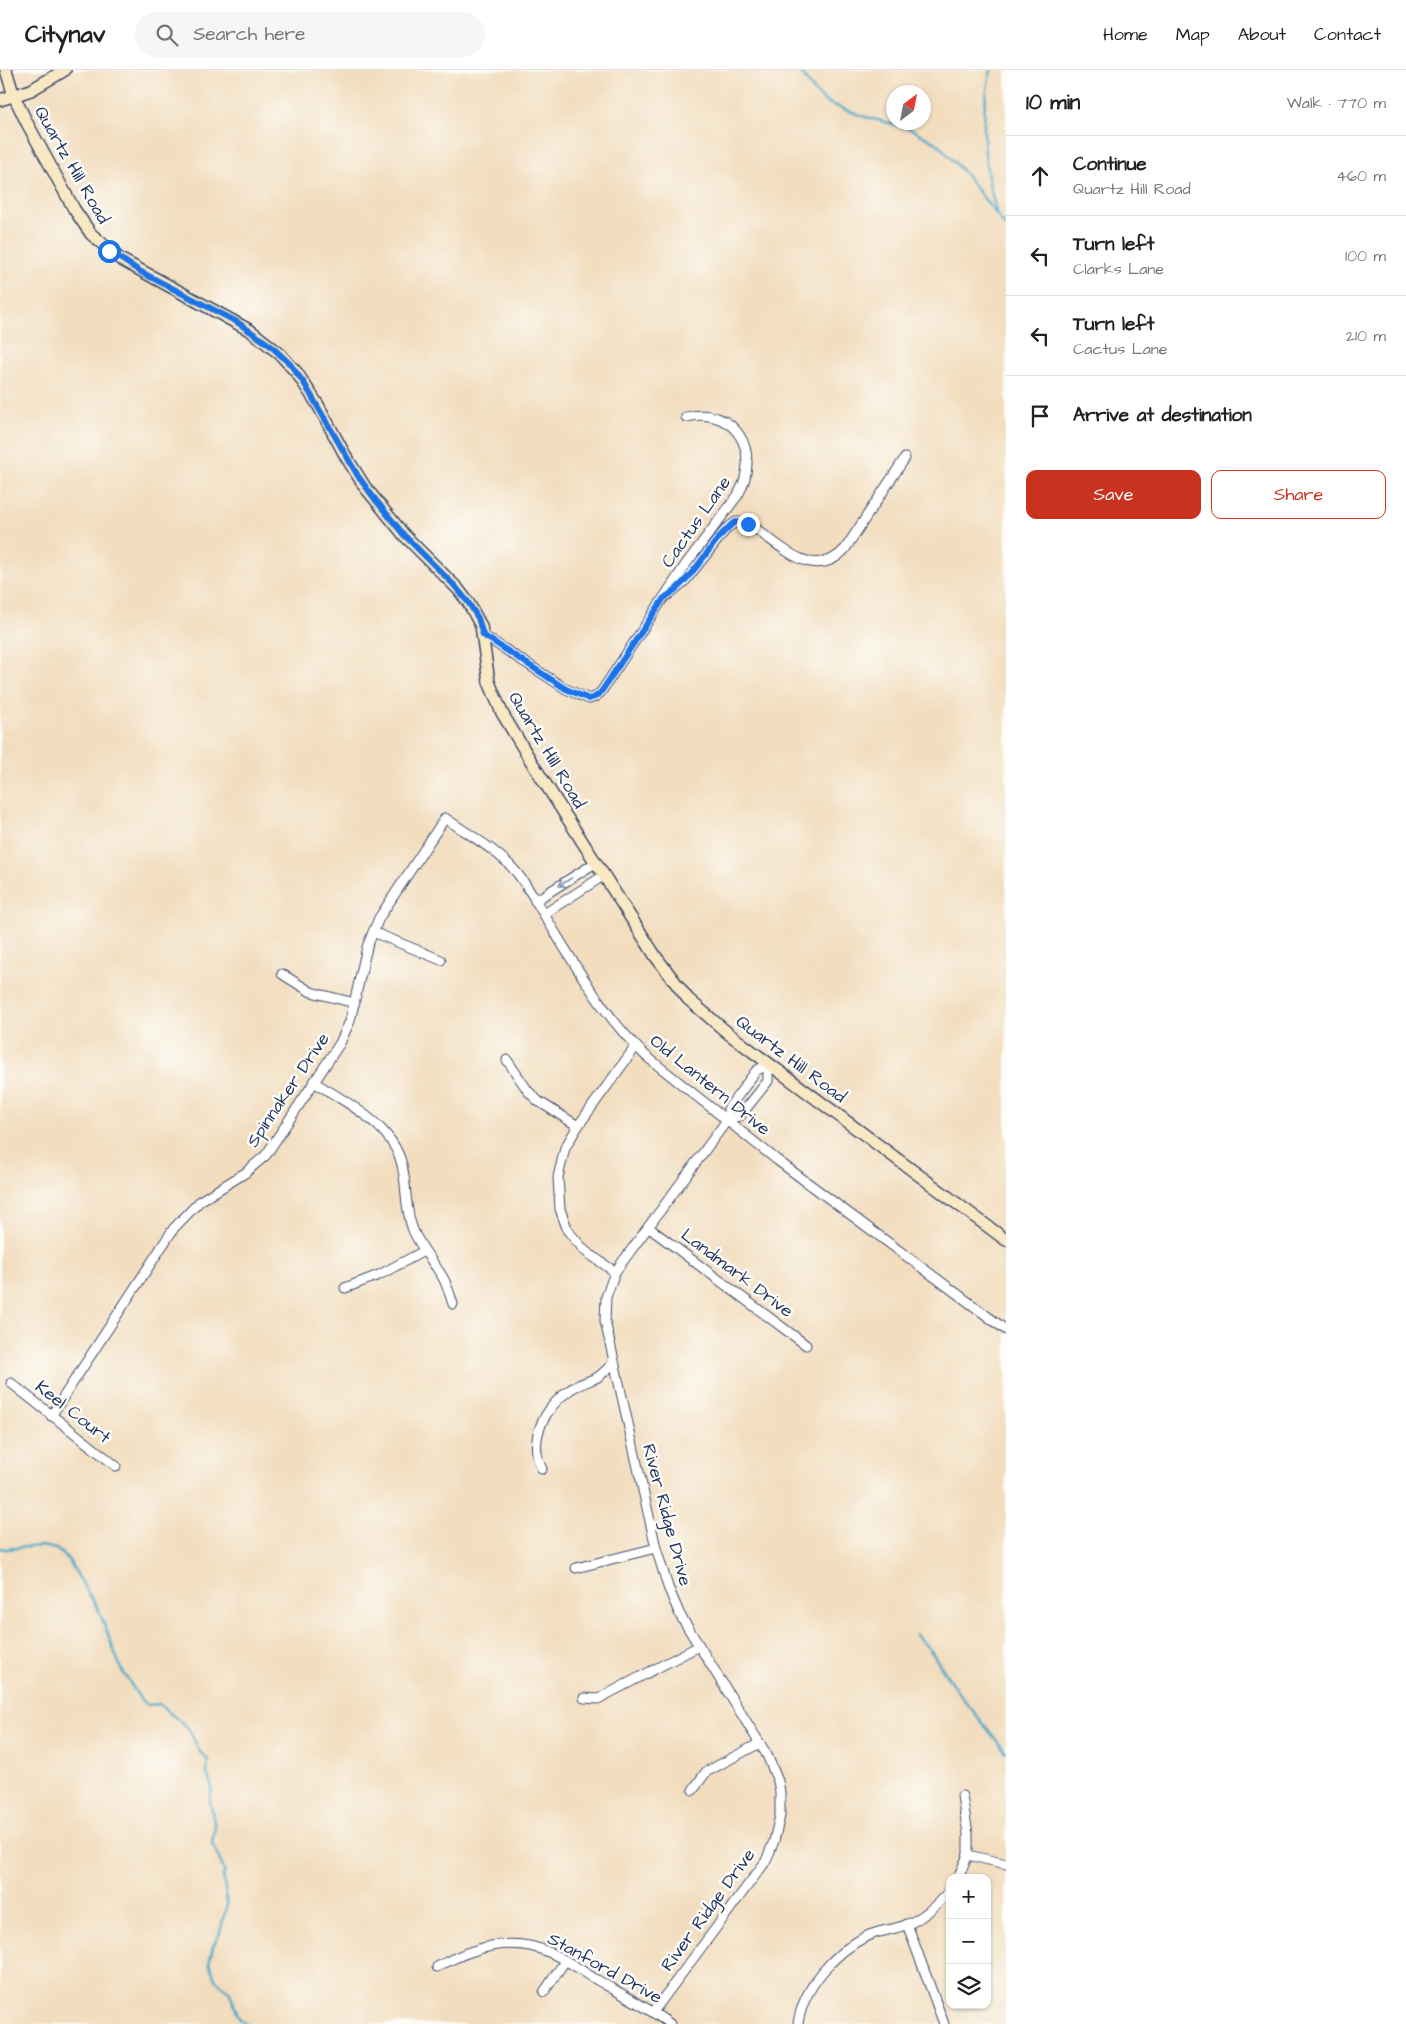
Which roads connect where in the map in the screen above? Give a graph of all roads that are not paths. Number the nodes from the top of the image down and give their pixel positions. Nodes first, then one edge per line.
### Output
1 (6, 70) edge
2 (65, 70) edge
3 (14, 96) junction
4 (0, 100) edge
5 (686, 416) dead end
6 (905, 458) dead end
7 (664, 598) junction
8 (483, 635) junction
9 (445, 818) joint
10 (595, 863) junction
11 (603, 876) junction
12 (535, 900) junction
13 (544, 914) junction
14 (373, 932) junction
15 (441, 960) dead end
16 (282, 974) dead end
17 (355, 1003) junction
18 (636, 1046) junction
19 (507, 1060) dead end
20 (768, 1064) junction
21 (314, 1082) junction
22 (728, 1119) junction
23 (578, 1126) junction
24 (648, 1227) junction
25 (1006, 1240) edge
26 (424, 1251) junction
27 (616, 1272) junction
28 (345, 1288) dead end
29 (453, 1304) dead end
30 (1006, 1330) edge
31 (806, 1345) dead end
32 (613, 1363) junction
33 (11, 1383) dead end
34 (51, 1416) junction
35 (116, 1466) dead end
36 (542, 1469) dead end
37 (656, 1548) junction
38 (576, 1568) dead end
39 (699, 1646) junction
40 (584, 1698) dead end
41 (760, 1744) junction
42 (693, 1790) dead end
43 (962, 1796) dead end
44 (968, 1855) junction
45 (1006, 1864) edge
46 (960, 1874) edge
47 (946, 1895) edge
48 (907, 1924) junction
49 (564, 1961) junction
50 (437, 1967) dead end
51 (544, 1992) dead end
52 (653, 2012) junction
53 (670, 2024) edge
54 (798, 2024) edge
55 (944, 2024) edge

1 - 3 street, Quartz Hill Road
2 - 3 street
3 - 4 street
3 - 8 street, Quartz Hill Road
5 - 7 street, Cactus Lane
6 - 7 street, Cactus Lane
7 - 8 street, Cactus Lane
8 - 10 street, Quartz Hill Road
9 - 12 street, Old Lantern Drive
9 - 14 street, Spinnaker Drive
10 - 11 street, Quartz Hill Road
10 -> 12 street
11 - 13 street
11 - 20 street, Quartz Hill Road
12 - 13 street, Old Lantern Drive
13 - 18 street, Old Lantern Drive
14 - 15 street
14 - 17 street, Spinnaker Drive
16 - 17 street
17 - 21 street, Spinnaker Drive
18 - 22 street, Old Lantern Drive
18 - 23 street
19 - 23 street
20 - 22 street, River Ridge Drive
20 - 22 street, River Ridge Drive
20 - 25 street, Quartz Hill Road
21 - 26 street
21 - 34 street, Spinnaker Drive
22 - 24 street, River Ridge Drive
22 - 30 street, Old Lantern Drive
23 - 27 street
24 - 27 street, River Ridge Drive
24 - 31 street, Landmark Drive
26 - 28 street
26 - 29 street
27 - 32 street, River Ridge Drive
32 - 36 street
32 - 37 street, River Ridge Drive
33 - 34 street, Keel Court
34 - 35 street, Keel Court
37 - 38 street
37 - 39 street, River Ridge Drive
39 - 40 street
39 - 41 street, River Ridge Drive
41 - 42 street
41 - 52 street, River Ridge Drive
43 - 44 street
44 - 45 street
44 - 46 street
47 - 48 street
48 - 54 street
48 - 55 street
49 - 50 street, Stanford Drive
49 - 51 street
49 - 52 street, Stanford Drive
52 - 53 street, Stanford Drive

